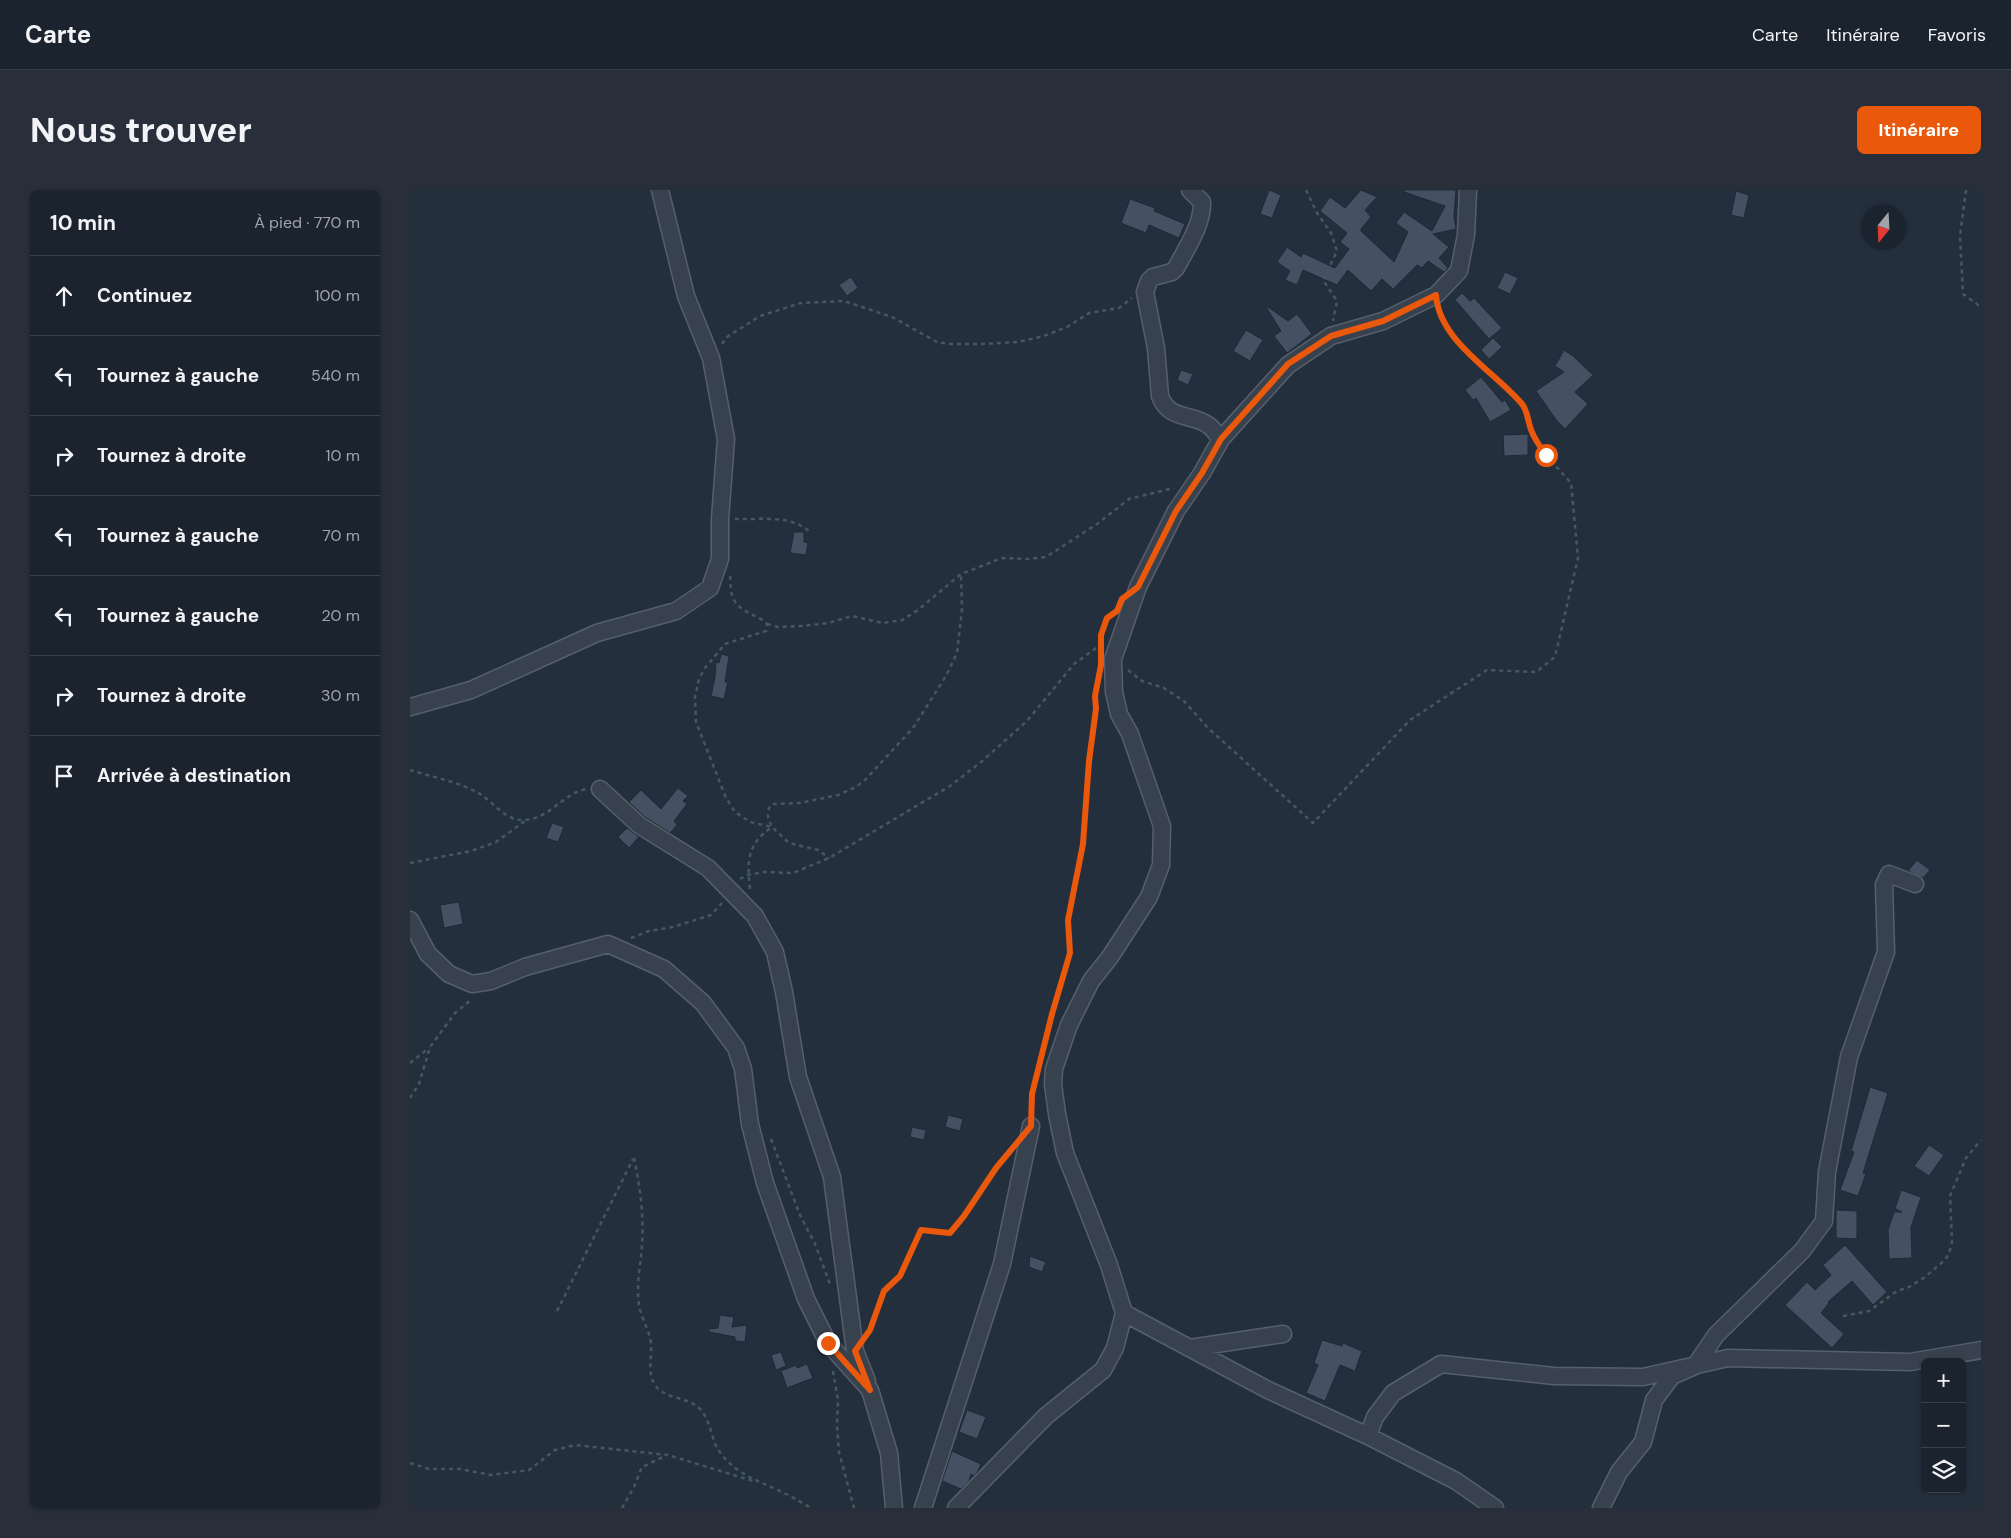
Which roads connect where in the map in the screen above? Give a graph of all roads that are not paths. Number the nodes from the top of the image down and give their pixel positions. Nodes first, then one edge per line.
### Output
1 (660, 190) edge
2 (1190, 190) edge
3 (1468, 190) edge
4 (1221, 439) junction
5 (410, 707) edge
6 (600, 789) road end
7 (1915, 884) dead end
8 (410, 920) edge
9 (1031, 1126) road end
10 (1124, 1313) junction
11 (1284, 1334) dead end
12 (1190, 1348) junction
13 (1981, 1350) edge
14 (1695, 1366) junction
15 (870, 1390) junction
16 (1368, 1436) junction
17 (894, 1508) edge
18 (922, 1508) edge
19 (956, 1508) edge
20 (1495, 1508) edge
21 (1601, 1508) edge

1 - 5 street
2 - 4 street
3 - 4 street
4 - 10 street
6 - 15 street
7 - 14 street
8 - 15 street
9 - 18 street
10 - 12 street
10 - 19 street
11 - 12 street
12 - 16 street
13 - 14 street
14 - 16 street
14 - 21 street
15 - 17 street
16 - 20 street

